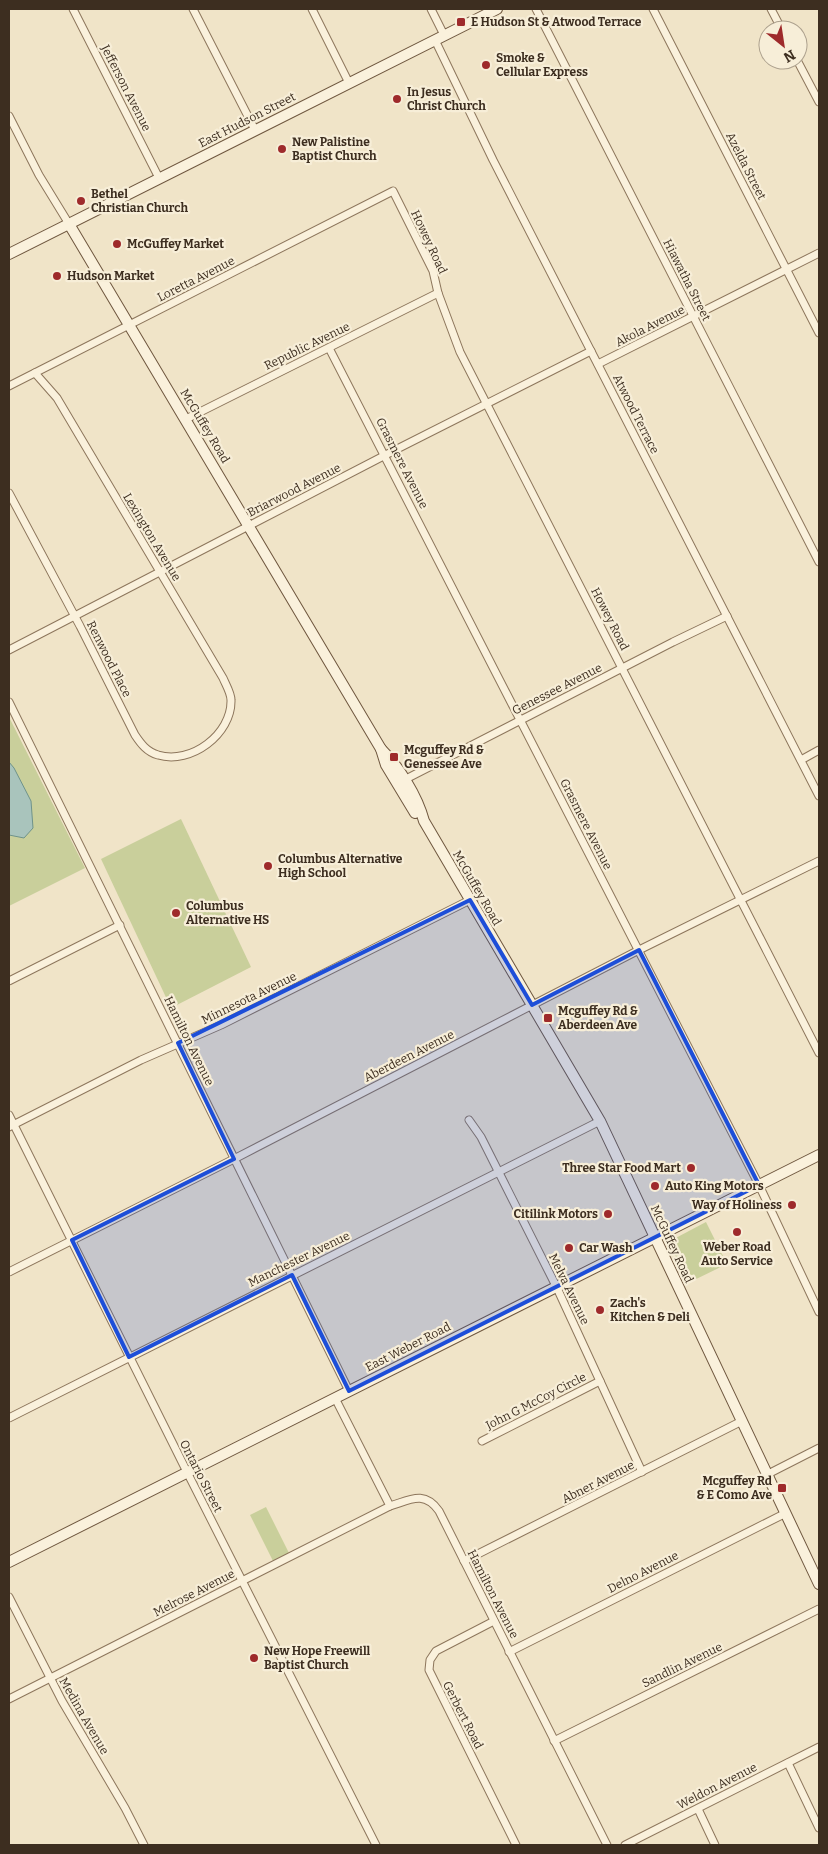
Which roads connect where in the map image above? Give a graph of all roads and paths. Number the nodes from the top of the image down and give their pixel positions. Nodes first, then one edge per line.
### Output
1 (73, 9) edge
2 (193, 9) edge
3 (312, 9) edge
4 (431, 9) edge
5 (496, 9) edge
6 (536, 9) edge
7 (653, 9) edge
8 (440, 37) junction
9 (803, 70) edge
10 (349, 83) junction
11 (819, 102) edge
12 (9, 116) edge
13 (255, 130) junction
14 (159, 178) junction
15 (393, 191) joint
16 (69, 224) junction
17 (819, 253) edge
18 (9, 254) edge
19 (786, 269) junction
20 (438, 293) junction
21 (693, 316) junction
22 (130, 325) junction
23 (819, 333) edge
24 (329, 348) junction
25 (591, 351) junction
26 (598, 364) junction
27 (35, 373) junction
28 (9, 386) edge
29 (487, 404) junction
30 (186, 419) junction
31 (385, 455) junction
32 (9, 493) edge
33 (249, 526) junction
34 (819, 562) edge
35 (159, 572) junction
36 (74, 616) junction
37 (727, 616) junction
38 (9, 650) edge
39 (622, 668) junction
40 (9, 702) edge
41 (521, 720) junction
42 (228, 721) joint
43 (819, 750) edge
44 (800, 760) junction
45 (400, 782) junction
46 (819, 796) edge
47 (819, 861) edge
48 (741, 899) junction
49 (470, 900) junction
50 (120, 926) junction
51 (639, 950) junction
52 (9, 981) edge
53 (532, 1005) junction
54 (178, 1043) junction
55 (819, 1053) edge
56 (9, 1115) edge
57 (469, 1120) dead end
58 (600, 1121) junction
59 (11, 1126) edge
60 (819, 1155) edge
61 (234, 1159) junction
62 (498, 1172) junction
63 (759, 1185) junction
64 (656, 1237) junction
65 (72, 1240) junction
66 (9, 1272) edge
67 (292, 1275) junction
68 (556, 1287) junction
69 (819, 1312) edge
70 (129, 1357) junction
71 (600, 1381) junction
72 (349, 1391) junction
73 (334, 1398) junction
74 (9, 1418) edge
75 (742, 1421) junction
76 (482, 1441) dead end
77 (819, 1448) edge
78 (187, 1472) junction
79 (642, 1472) junction
80 (768, 1474) junction
81 (390, 1506) junction
82 (786, 1513) junction
83 (464, 1561) junction
84 (9, 1562) edge
85 (242, 1582) junction
86 (819, 1584) edge
87 (9, 1597) edge
88 (819, 1609) edge
89 (494, 1621) junction
90 (509, 1652) junction
91 (50, 1678) junction
92 (9, 1699) edge
93 (554, 1741) junction
94 (819, 1747) edge
95 (788, 1763) junction
96 (698, 1809) junction
97 (819, 1828) edge
98 (144, 1845) edge
99 (376, 1845) edge
100 (516, 1845) edge
101 (607, 1845) edge
102 (625, 1845) edge
103 (715, 1845) edge

1 - 14 street, Jefferson Avenue
2 - 13 street
3 - 10 street
4 - 8 street, Atwood Terrace
5 - 8 street, East Hudson Street
6 - 21 street, Hiawatha Street
7 - 19 street, Azelda Street
8 - 10 street, East Hudson Street
8 - 25 street, Atwood Terrace
9 - 11 street
10 - 13 street, East Hudson Street
12 - 16 street, McGuffey Road
13 - 14 street, East Hudson Street
14 - 16 street, East Hudson Street
15 - 20 street, Howey Road
15 - 22 street, Loretta Avenue
16 - 18 street, East Hudson Street
16 - 22 street, McGuffey Road
17 - 19 street, Akola Avenue
19 - 21 street, Akola Avenue
19 - 23 street, Azelda Street
20 - 24 street, Republic Avenue
20 - 29 street, Howey Road
21 - 26 street, Akola Avenue
21 - 34 street, Hiawatha Street
22 - 27 street, Loretta Avenue
22 - 30 street, McGuffey Road
24 - 30 street, Republic Avenue
24 - 31 street, Grasmere Avenue
25 - 26 street, Atwood Terrace
25 - 29 street, Briarwood Avenue
26 - 37 street, Atwood Terrace
27 - 28 street, Loretta Avenue
27 - 35 street, Lexington Avenue
29 - 31 street, Briarwood Avenue
29 - 39 street, Howey Road
30 - 33 street, McGuffey Road
31 - 33 street, Briarwood Avenue
31 - 41 street, Grasmere Avenue
32 - 36 street, Renwood Place
33 - 35 street, Briarwood Avenue
33 - 45 street, McGuffey Road
35 - 36 street, Briarwood Avenue
35 - 42 street, Lexington Avenue
36 - 38 street, Briarwood Avenue
36 - 42 street, Renwood Place
37 - 39 street, Genessee Avenue
37 - 44 street, Atwood Terrace
39 - 41 street, Genessee Avenue
39 - 48 street, Howey Road
40 - 50 street, Hamilton Avenue
41 - 45 street, Genessee Avenue
41 - 51 street, Grasmere Avenue
43 - 44 street
44 - 46 street, Atwood Terrace
45 - 49 street, McGuffey Road
47 - 48 street, Aberdeen Avenue
48 - 51 street, Aberdeen Avenue
48 - 55 street, Howey Road
49 - 53 street, McGuffey Road
49 - 54 street, Minnesota Avenue
50 - 52 street
50 - 54 street, Hamilton Avenue
51 - 53 street, Aberdeen Avenue
51 - 63 street, Grasmere Avenue
53 - 58 street, McGuffey Road
53 - 61 street, Aberdeen Avenue
54 - 59 street, Minnesota Avenue
54 - 61 street, Hamilton Avenue
56 - 59 street, Ontario Street
57 - 62 street, Melva Avenue
58 - 62 street, Manchester Avenue
58 - 64 street, McGuffey Road
59 - 65 street, Ontario Street
60 - 63 street, East Weber Road
61 - 65 street, Aberdeen Avenue
61 - 67 street, Hamilton Avenue
62 - 67 street, Manchester Avenue
62 - 68 street, Melva Avenue
63 - 64 street, East Weber Road
63 - 69 street, Grasmere Avenue
64 - 68 street, East Weber Road
64 - 75 street, McGuffey Road
65 - 66 street, Aberdeen Avenue
65 - 70 street, Ontario Street
67 - 70 street, Manchester Avenue
67 - 72 street, Hamilton Avenue
68 - 71 street, Melva Avenue
68 - 72 street, East Weber Road
70 - 74 street, Manchester Avenue
70 - 78 street, Ontario Street
71 - 76 street, John G McCoy Circle
71 - 79 street, Melva Avenue
72 - 73 street, East Weber Road
73 - 78 street, East Weber Road
73 - 81 street
75 - 79 street, Abner Avenue
75 - 80 street, McGuffey Road
77 - 80 street
78 - 84 street, East Weber Road
78 - 85 street, Ontario Street
79 - 83 street, Abner Avenue
80 - 82 street, McGuffey Road
81 - 83 street, Hamilton Avenue
81 - 85 street, Melrose Avenue
82 - 86 street, McGuffey Road
82 - 90 street, Delno Avenue
83 - 89 street, Hamilton Avenue
85 - 91 street, Melrose Avenue
85 - 99 street, Ontario Street
87 - 91 street, Medina Avenue
88 - 93 street, Sandlin Avenue
89 - 90 street, Hamilton Avenue
89 - 100 street, Gerbert Road
90 - 93 street, Hamilton Avenue
91 - 92 street, Melrose Avenue
91 - 98 street, Medina Avenue
93 - 101 street, Hamilton Avenue
94 - 95 street, Weldon Avenue
95 - 96 street, Weldon Avenue
95 - 97 street
96 - 102 street, Weldon Avenue
96 - 103 street

